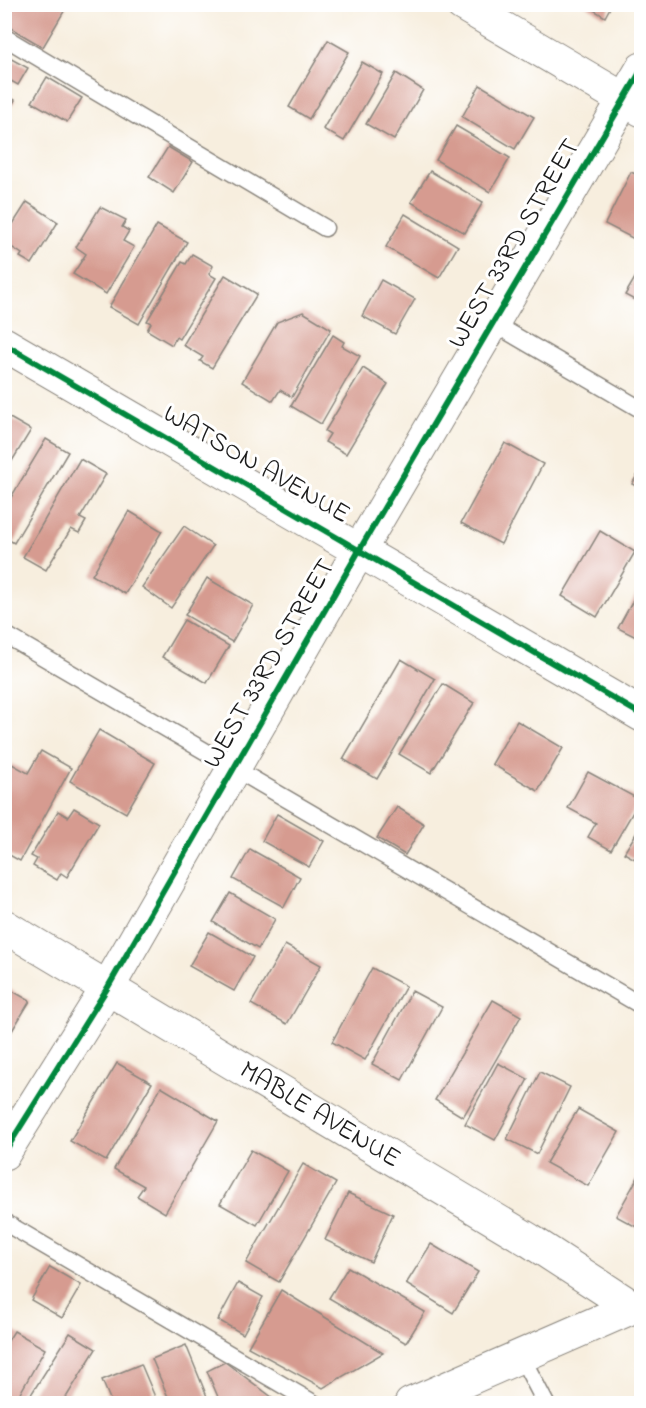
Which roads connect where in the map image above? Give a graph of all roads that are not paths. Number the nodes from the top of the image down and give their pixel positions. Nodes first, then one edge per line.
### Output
1 (462, 4) edge
2 (4, 37) edge
3 (642, 69) edge
4 (633, 104) edge
5 (325, 228) dead end
6 (493, 323) junction
7 (4, 344) edge
8 (642, 410) edge
9 (360, 549) junction
10 (4, 634) edge
11 (642, 715) edge
12 (234, 770) junction
13 (4, 926) edge
14 (108, 987) junction
15 (642, 1006) edge
16 (4, 1153) edge
17 (4, 1222) edge
18 (637, 1305) edge
19 (521, 1356) junction
20 (315, 1404) edge
21 (411, 1404) edge
22 (546, 1404) edge

1 - 4 street
2 - 5 lane
3 - 4 street, WEST 33RD STREET
4 - 6 street, WEST 33RD STREET
6 - 8 lane
6 - 9 street, WEST 33RD STREET
7 - 9 street, WATSON AVENUE
9 - 11 street, WATSON AVENUE
9 - 12 street, WEST 33RD STREET
10 - 12 lane
12 - 14 street, WEST 33RD STREET
12 - 15 lane
13 - 14 street, MABLE AVENUE
14 - 16 street, WEST 33RD STREET
14 - 18 street, MABLE AVENUE
17 - 20 lane
18 - 19 street
19 - 21 street
19 - 22 lane

